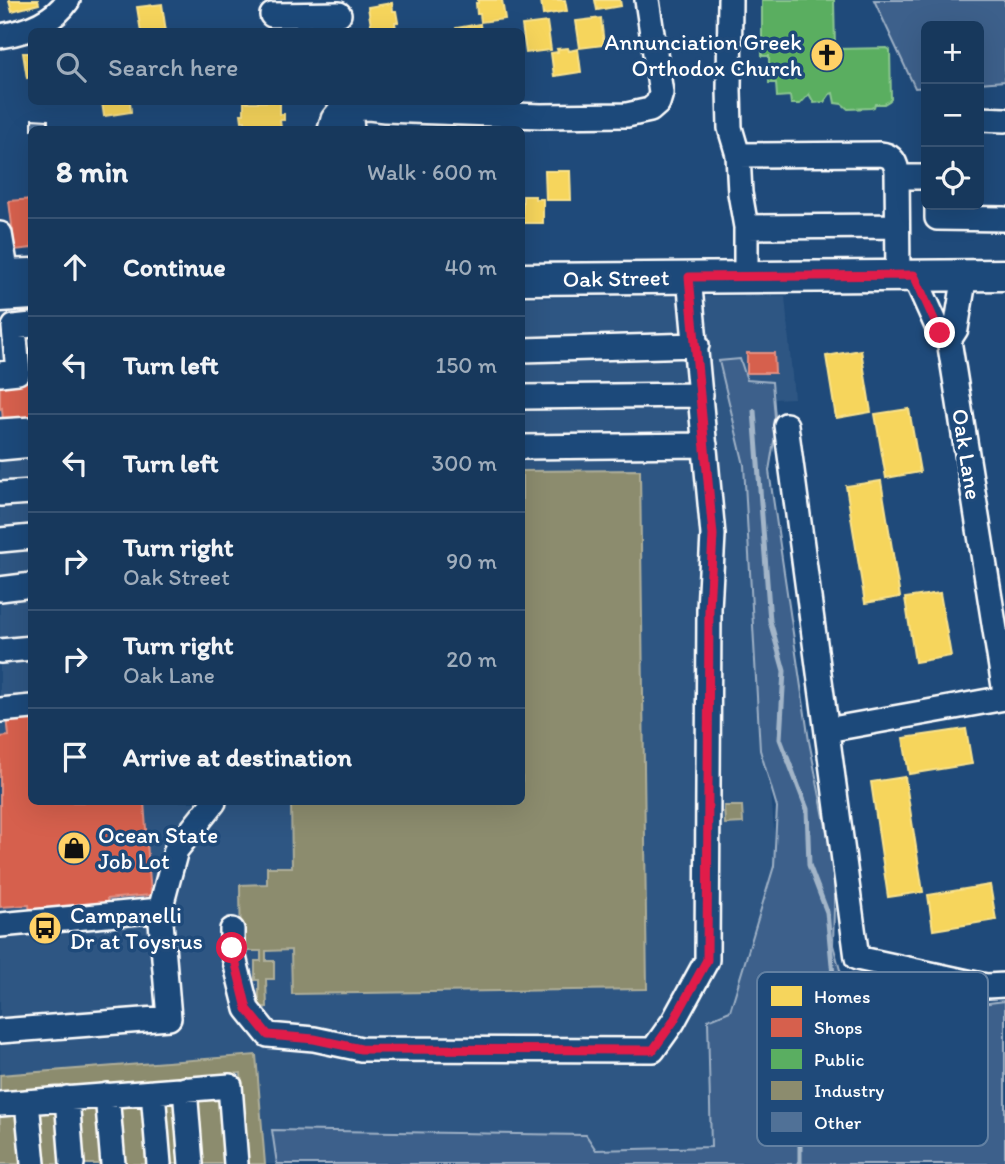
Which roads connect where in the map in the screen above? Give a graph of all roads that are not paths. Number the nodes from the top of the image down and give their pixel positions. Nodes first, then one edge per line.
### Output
1 (68, 0) edge
2 (647, 0) edge
3 (730, 0) edge
4 (272, 15) edge
5 (339, 15) edge
6 (35, 28) edge
7 (28, 30) edge
8 (0, 36) edge
9 (341, 105) edge
10 (984, 119) edge
11 (1005, 120) edge
12 (331, 126) edge
13 (352, 126) edge
14 (738, 155) junction
15 (898, 177) junction
16 (921, 177) edge
17 (937, 210) edge
18 (1005, 219) edge
19 (897, 226) junction
20 (746, 227) junction
21 (0, 234) edge
22 (906, 275) junction
23 (965, 275) junction
24 (1005, 275) edge
25 (746, 276) junction
26 (689, 277) junction
27 (525, 279) edge
28 (10, 280) edge
29 (28, 291) edge
30 (949, 340) junction
31 (696, 345) junction
32 (525, 350) edge
33 (701, 394) junction
34 (525, 397) edge
35 (786, 425) dead end
36 (28, 429) edge
37 (0, 431) edge
38 (28, 445) edge
39 (705, 445) junction
40 (525, 447) edge
41 (0, 448) edge
42 (28, 492) edge
43 (0, 494) edge
44 (28, 537) edge
45 (0, 540) edge
46 (28, 586) edge
47 (0, 589) edge
48 (28, 648) edge
49 (0, 651) edge
50 (1005, 696) edge
51 (28, 708) edge
52 (0, 710) edge
53 (827, 730) junction
54 (212, 805) edge
55 (160, 910) junction
56 (0, 925) edge
57 (232, 930) dead end
58 (922, 972) edge
59 (0, 1031) edge
60 (185, 1089) junction
61 (153, 1092) junction
62 (107, 1095) junction
63 (66, 1098) junction
64 (27, 1102) junction
65 (0, 1104) edge
66 (33, 1164) edge
67 (72, 1164) edge
68 (113, 1164) edge
69 (159, 1164) edge
70 (191, 1164) edge
71 (236, 1164) edge

1 - 6 street
2 - 9 street
3 - 14 street
4 - 5 street
7 - 8 street
9 - 12 street
9 - 13 street
10 - 11 street
14 - 15 street
14 - 20 street
15 - 16 street
15 - 19 street
17 - 18 street
19 - 20 street
19 - 22 street
20 - 25 street
21 - 28 street
22 - 23 main road, Oak Street
22 - 25 main road, Oak Street
22 - 30 street, Oak Lane
23 - 24 main road, Oak Street
23 - 30 street, Oak Lane
25 - 26 main road, Oak Street
26 - 27 main road, Oak Street
26 - 31 street
28 - 29 main road
30 - 50 street, Oak Lane
31 - 32 street
31 - 33 street
33 - 34 street
33 - 39 street
35 - 53 street
36 - 37 street
38 - 41 street
39 - 40 street
39 - 57 street
42 - 43 street
44 - 45 street
46 - 47 street
48 - 49 street
50 - 53 street
51 - 52 street
53 - 58 street
54 - 55 street
55 - 56 street
55 - 59 street
60 - 61 street
60 - 70 street
60 - 71 street
61 - 62 street
61 - 69 street
62 - 63 street
62 - 68 street
63 - 64 street
63 - 67 street
64 - 65 street
64 - 66 street

